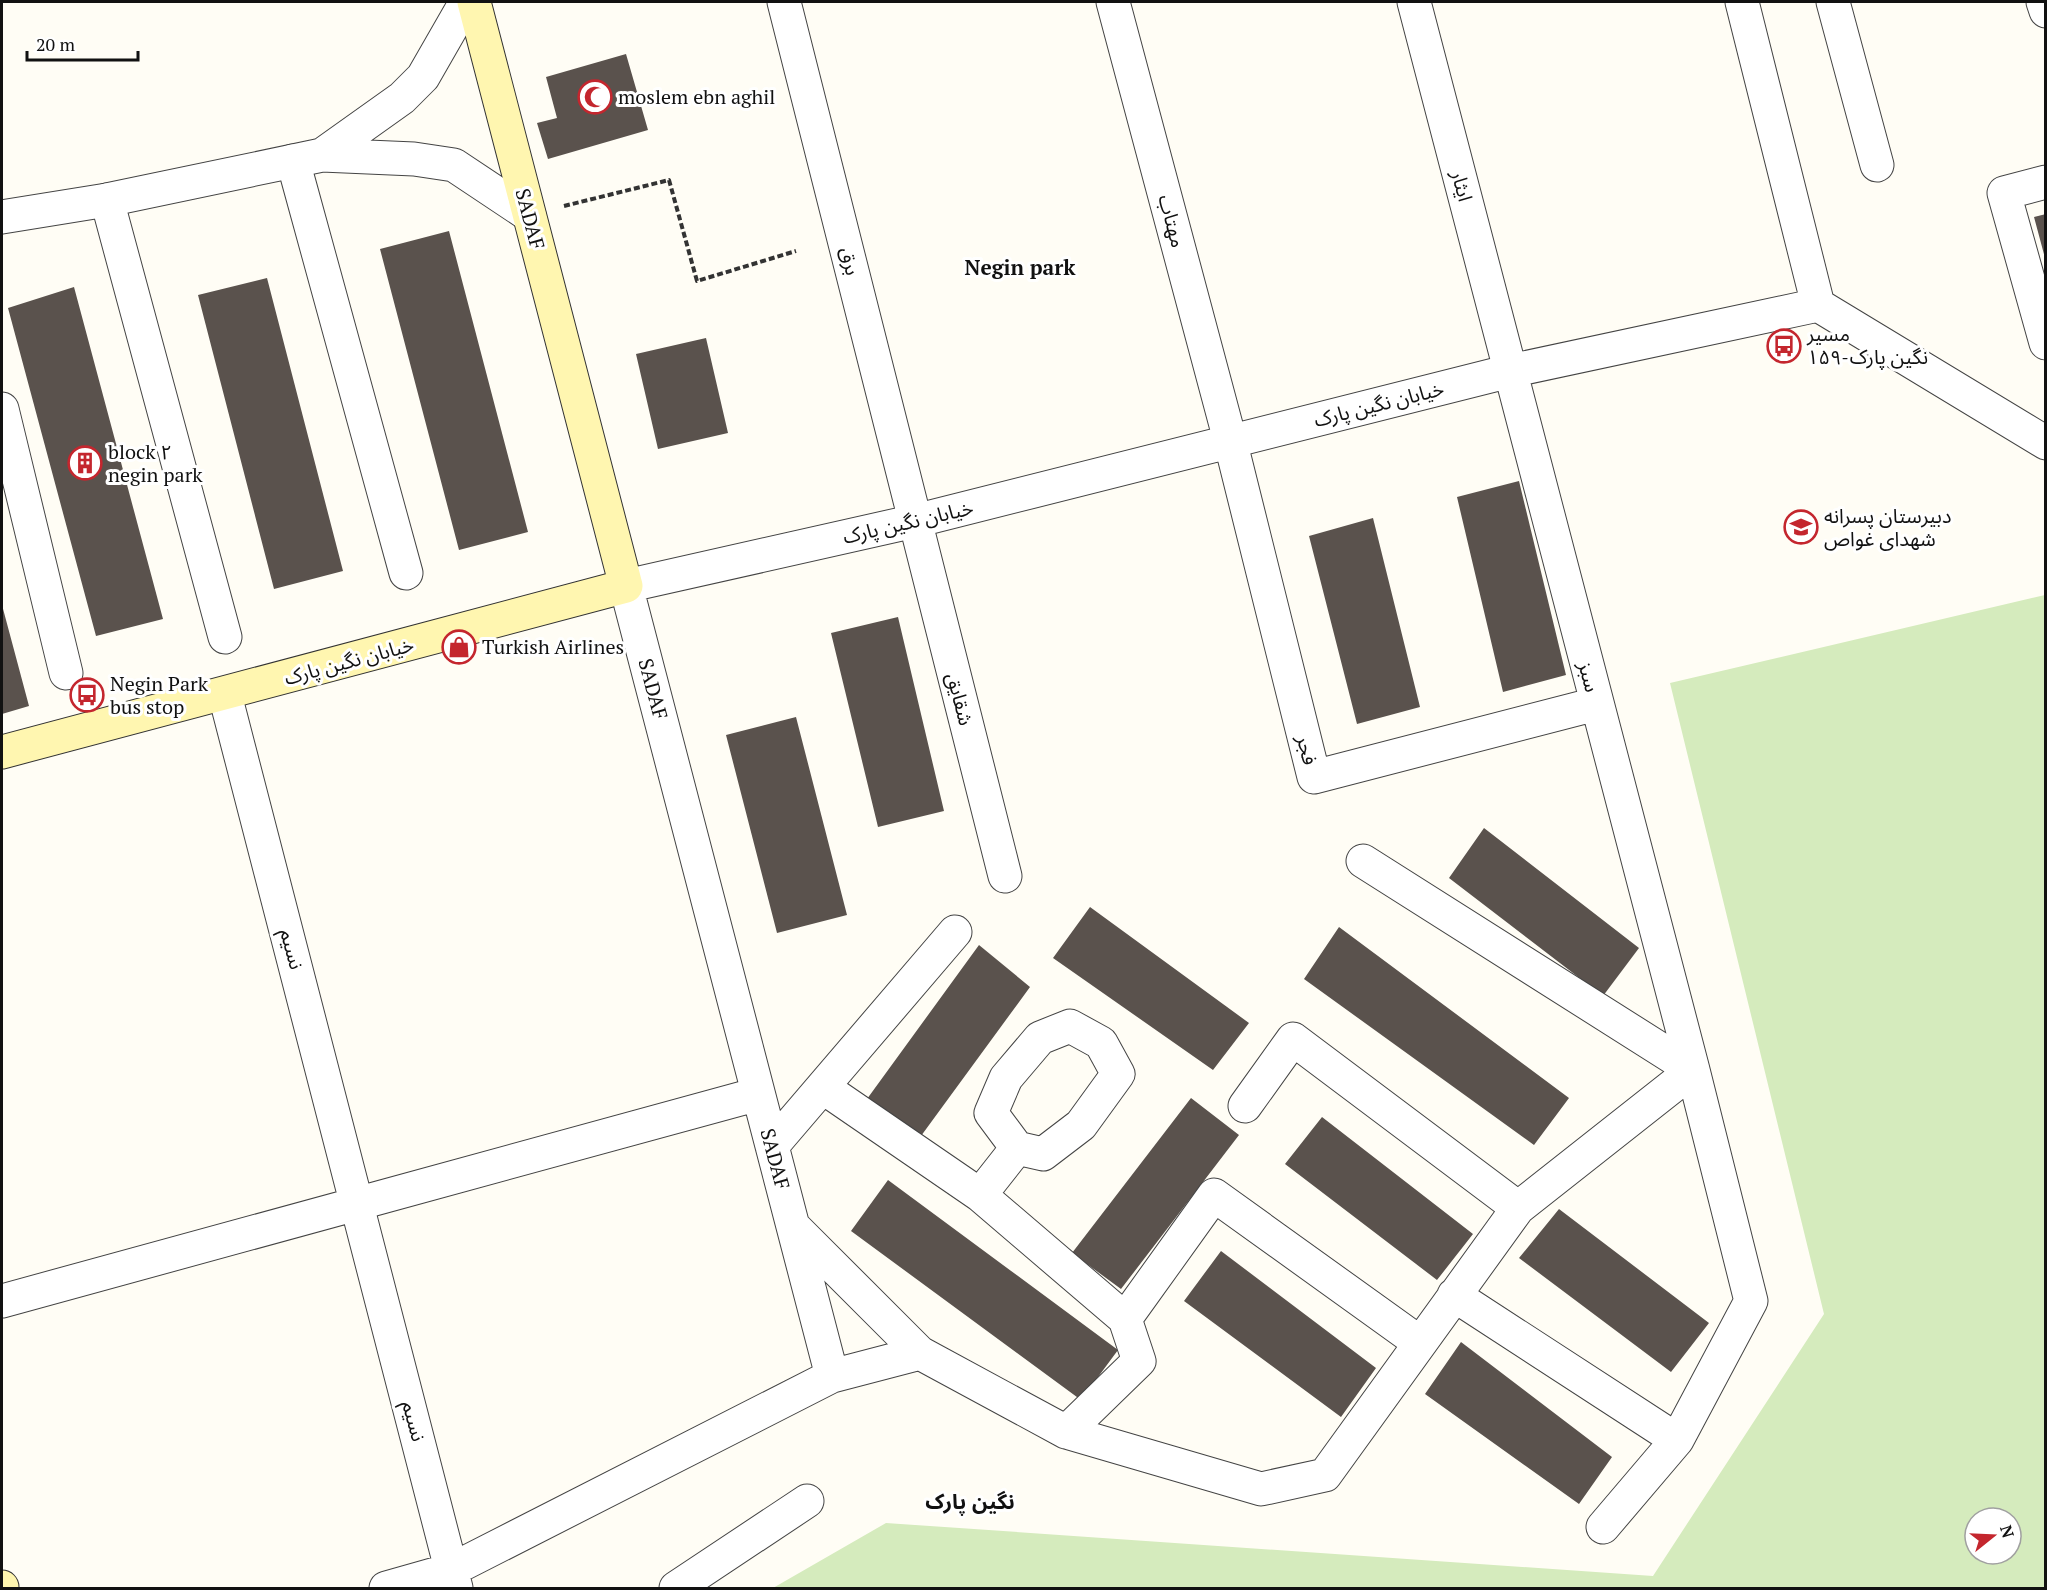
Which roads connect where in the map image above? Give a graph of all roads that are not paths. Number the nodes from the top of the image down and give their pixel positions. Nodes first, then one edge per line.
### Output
1 (466, 2) edge
2 (474, 2) edge
3 (784, 2) edge
4 (1113, 2) edge
5 (1414, 2) edge
6 (1742, 2) edge
7 (1833, 2) edge
8 (2043, 2) edge
9 (2046, 11) edge
10 (307, 158) junction
11 (1877, 165) dead end
12 (2046, 182) edge
13 (106, 200) junction
14 (529, 215) junction
15 (2, 217) edge
16 (1818, 304) junction
17 (2046, 343) edge
18 (1510, 371) junction
19 (2, 412) edge
20 (1230, 440) junction
21 (2046, 443) edge
22 (915, 521) junction
23 (406, 573) dead end
24 (626, 586) junction
25 (225, 637) dead end
26 (66, 673) dead end
27 (225, 694) junction
28 (1596, 704) junction
29 (2, 752) edge
30 (1363, 861) dead end
31 (1005, 876) dead end
32 (955, 932) dead end
33 (1693, 1070) junction
34 (824, 1088) junction
35 (758, 1094) junction
36 (1245, 1106) dead end
37 (772, 1146) junction
38 (1017, 1148) dead end
39 (980, 1195) junction
40 (358, 1203) junction
41 (1518, 1208) junction
42 (794, 1227) junction
43 (1454, 1295) junction
44 (2, 1301) edge
45 (1125, 1319) junction
46 (1420, 1343) junction
47 (920, 1353) junction
48 (832, 1376) junction
49 (1066, 1432) junction
50 (1677, 1440) junction
51 (807, 1501) dead end
52 (1603, 1527) dead end
53 (458, 1582) edge
54 (387, 1588) edge
55 (676, 1588) edge

1 - 10 street
2 - 14 main road, SADAF
3 - 22 street, برق
4 - 20 street, مهتاب
5 - 18 street, ایثار
6 - 16 street
7 - 11 street
8 - 9 street
10 - 13 street
10 - 14 street
10 - 23 street
12 - 17 street
13 - 15 street
13 - 25 street
14 - 24 main road, SADAF
16 - 18 street, خیابان نگین پارک
16 - 21 street
18 - 20 street, خیابان نگین پارک
18 - 28 street, سبز
19 - 26 street
20 - 22 street, خیابان نگین پارک
20 - 28 street, فجر
22 - 24 street, خیابان نگین پارک
22 - 31 street, شقایق
24 - 27 main road, خیابان نگین پارک
24 - 35 street, SADAF
27 - 29 main road, خیابان نگین پارک
27 - 40 street, نسیم
28 - 33 street, سبز
30 - 33 street
32 - 34 street
33 - 41 street
33 - 50 street, سبز
34 - 37 street
34 - 39 street
35 - 37 street, SADAF
35 - 40 street
36 - 41 street
37 - 42 street, SADAF
38 - 39 street
39 - 45 street
40 - 44 street
40 - 53 street, نسیم
41 - 43 street
42 - 47 street
42 - 48 street, SADAF
43 - 46 street
43 - 50 street
45 - 46 street
45 - 49 street
46 - 49 street
47 - 48 street
47 - 49 street
48 - 53 street
50 - 52 street, سبز
51 - 55 street
53 - 54 street

